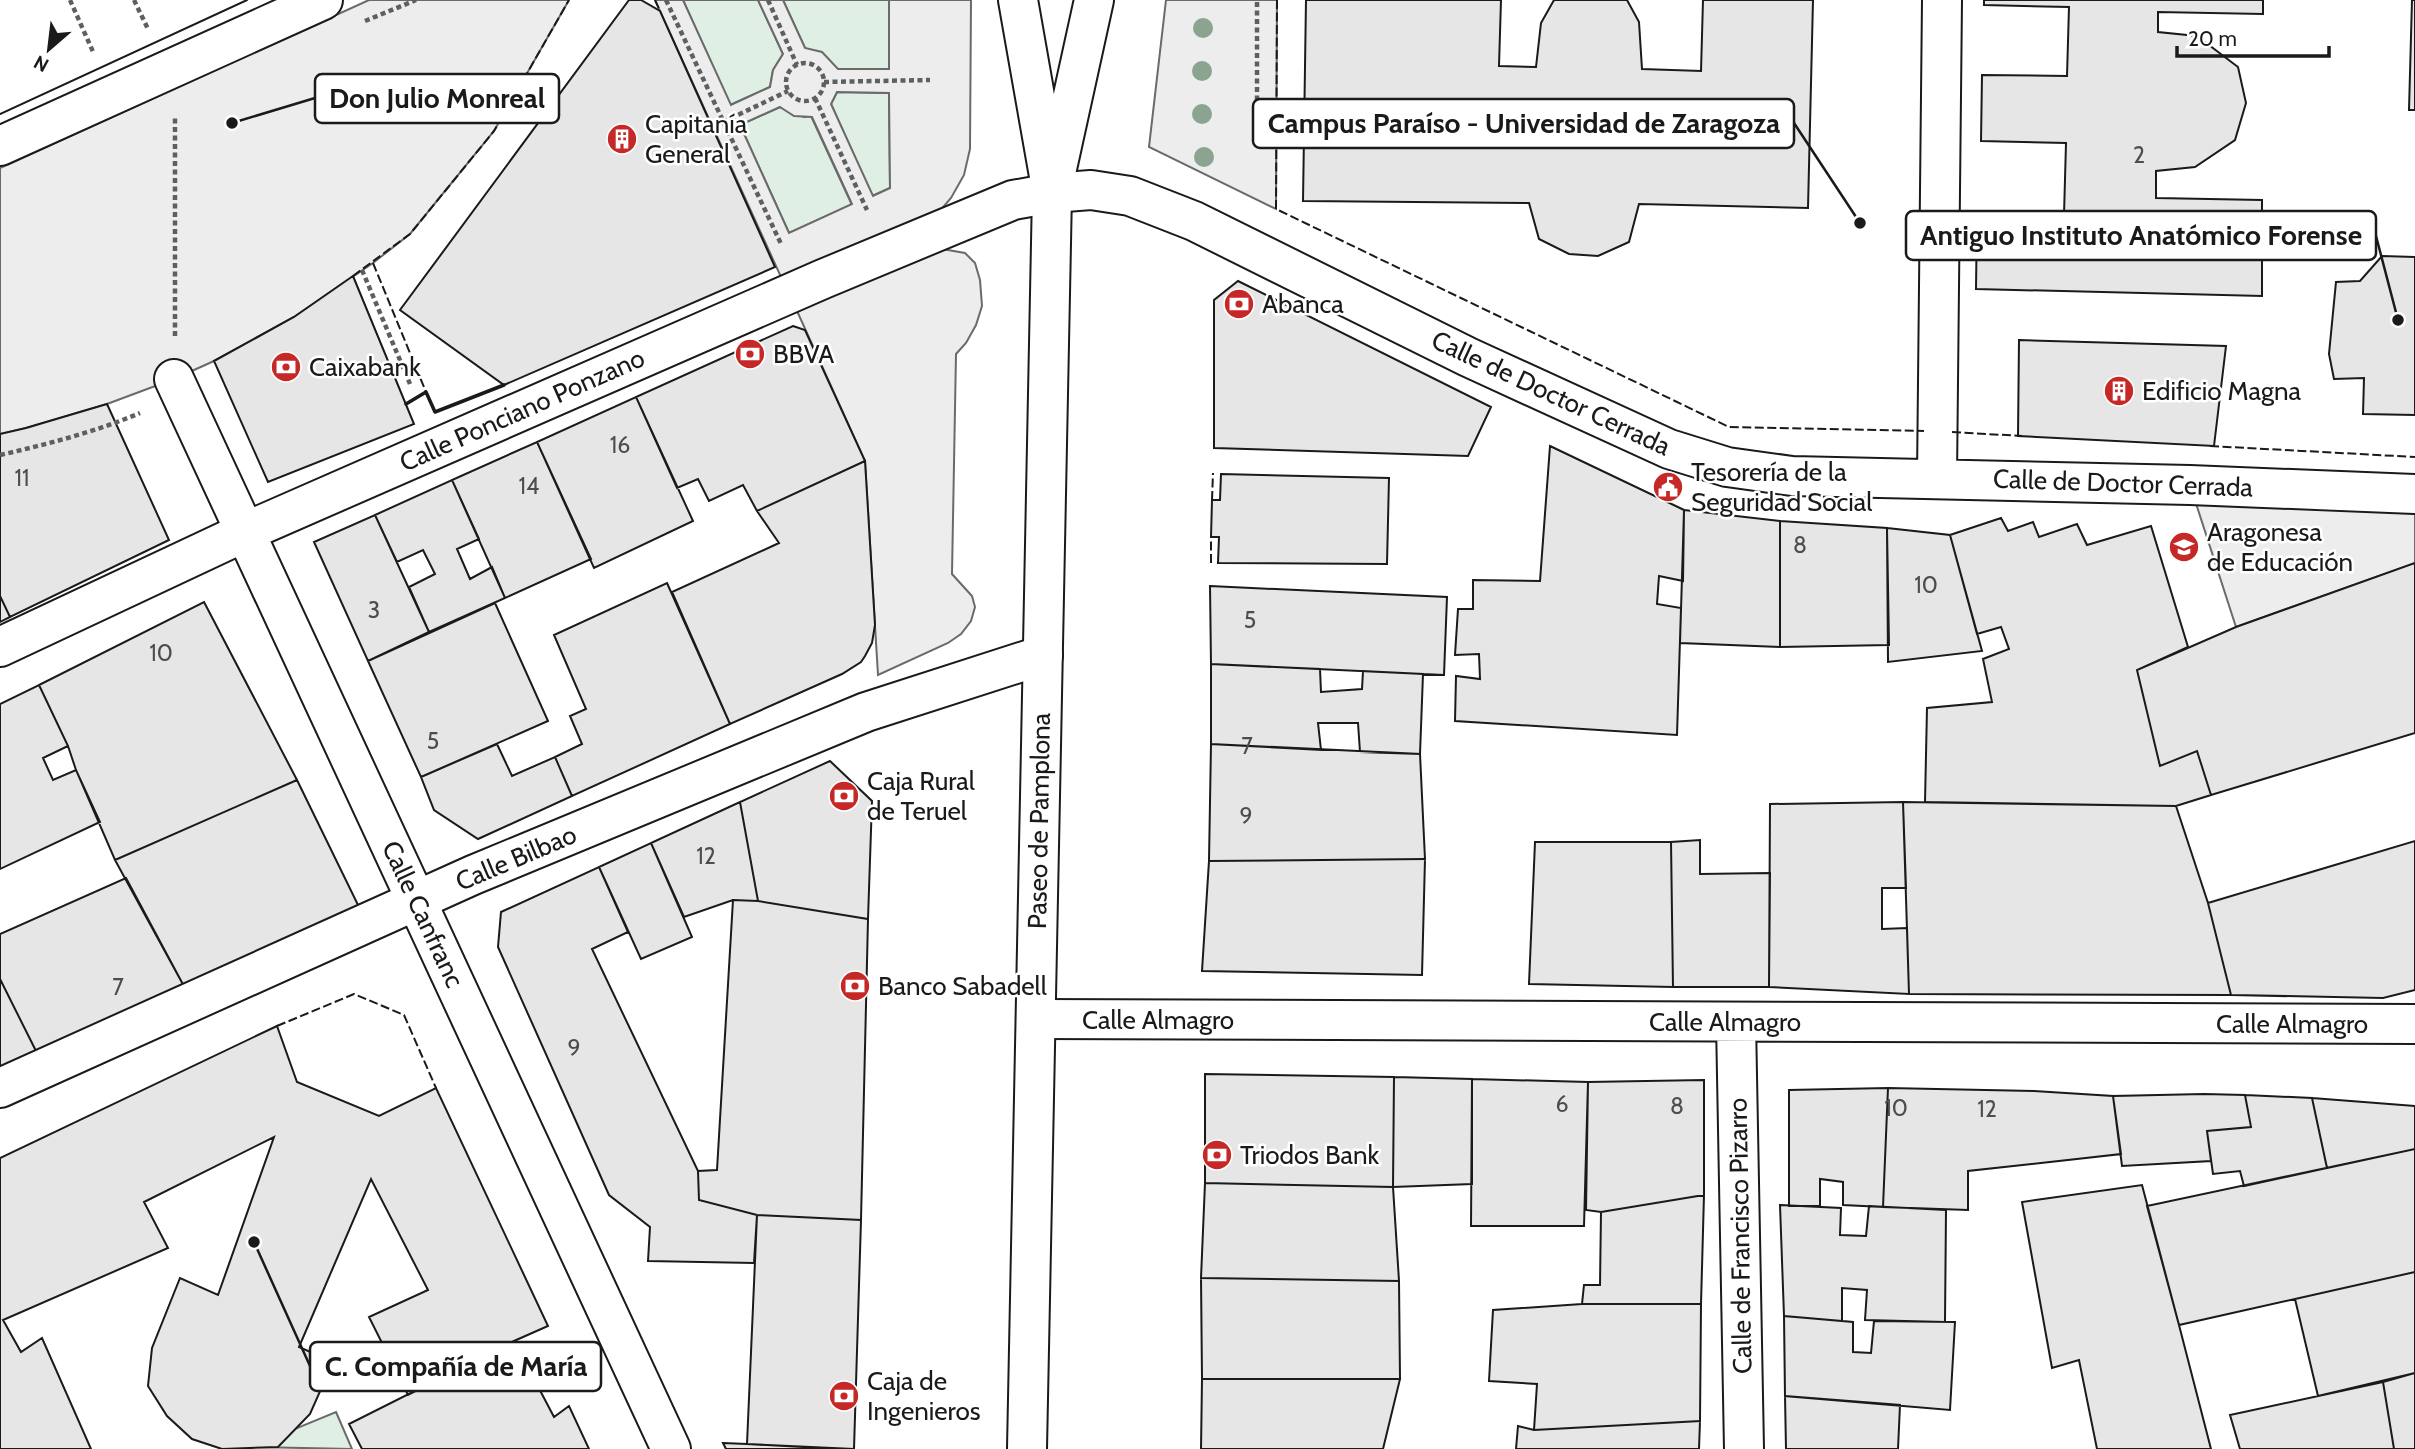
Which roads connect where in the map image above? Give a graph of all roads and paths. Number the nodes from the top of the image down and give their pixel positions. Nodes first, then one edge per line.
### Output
1 (70, 0) edge
2 (134, 0) edge
3 (323, 0) edge
4 (666, 0) edge
5 (768, 0) edge
6 (1018, 0) edge
7 (1094, 0) edge
8 (1257, 0) edge
9 (1942, 0) edge
10 (148, 29) dead end
11 (797, 65) junction
12 (930, 80) dead end
13 (824, 82) junction
14 (788, 90) junction
15 (113, 97) junction
16 (815, 98) junction
17 (175, 114) dead end
18 (723, 122) junction
19 (1257, 127) dead end
20 (0, 146) edge
21 (1052, 193) junction
22 (869, 215) dead end
23 (786, 254) dead end
24 (362, 270) dead end
25 (174, 379) joint
26 (410, 384) dead end
27 (116, 423) dead end
28 (0, 454) edge
29 (1937, 478) junction
30 (2415, 494) edge
31 (245, 532) junction
32 (0, 647) edge
33 (1043, 655) junction
34 (417, 900) junction
35 (1035, 1019) junction
36 (1736, 1022) junction
37 (2415, 1024) edge
38 (0, 1088) edge
39 (671, 1449) edge
40 (1027, 1449) edge
41 (1744, 1449) edge

1 - 15 path
2 - 10 path
3 - 15 street
4 - 18 path
5 - 11 path
6 - 21 street, Paseo de Pamplona
7 - 21 street, Paseo de Pamplona
8 - 19 path
9 - 29 street
11 - 13 path
11 - 14 path
12 - 13 path
13 - 16 path
14 - 16 path
14 - 18 path
15 - 20 street
16 - 22 path
17 - 25 path
18 - 23 path
21 - 29 street, Calle de Doctor Cerrada
21 - 31 street, Calle Ponciano Ponzano
21 - 33 street, Paseo de Pamplona
24 - 26 path
25 - 31 street, Calle Canfranc
27 - 28 path
29 - 30 street, Calle de Doctor Cerrada
31 - 32 street, Calle Ponciano Ponzano
31 - 34 street, Calle Canfranc
33 - 34 street, Calle Bilbao
33 - 35 street, Paseo de Pamplona
34 - 38 street, Calle Bilbao
34 - 39 street, Calle Canfranc
35 - 36 street, Calle Almagro
35 - 40 street, Paseo de Pamplona
36 - 37 street, Calle Almagro
36 - 41 street, Calle de Francisco Pizarro

